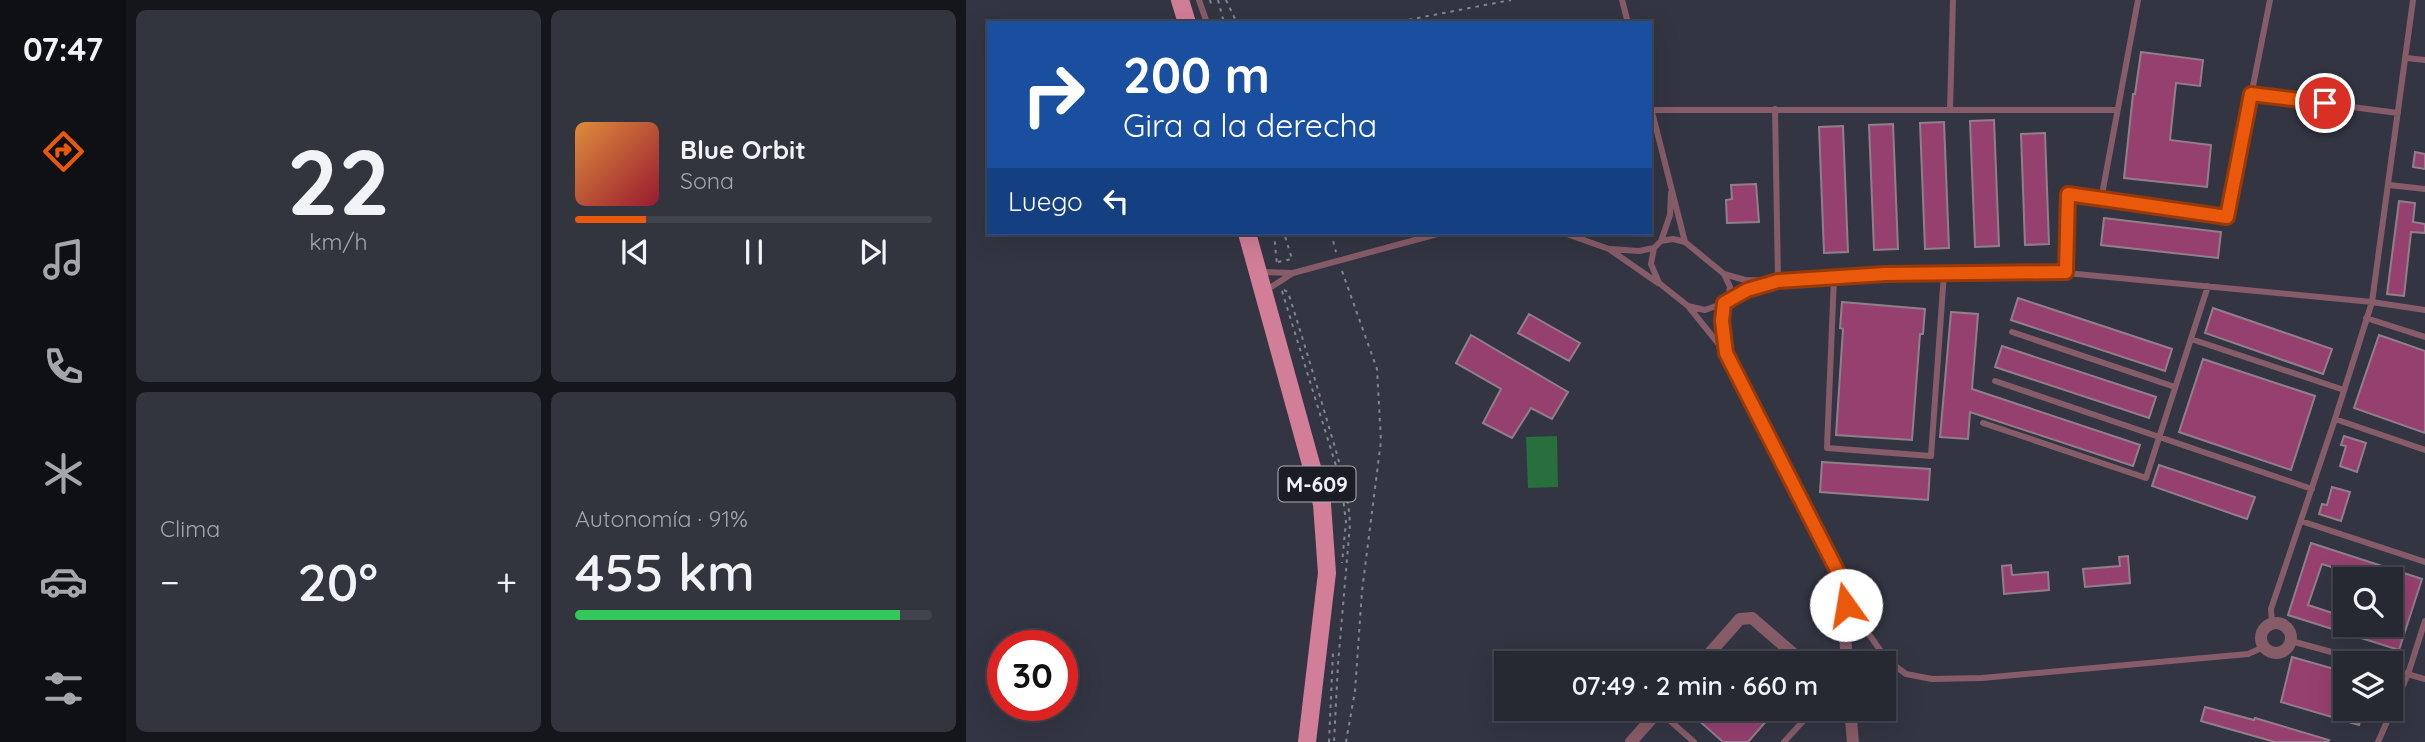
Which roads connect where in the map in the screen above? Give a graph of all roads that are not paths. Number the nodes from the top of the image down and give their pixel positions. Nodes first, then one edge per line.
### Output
1 (1180, 0) edge
2 (1199, 0) edge
3 (1622, 0) edge
4 (1953, 0) edge
5 (2138, 0) edge
6 (2270, 0) edge
7 (2413, 0) edge
8 (1186, 21) edge
9 (1205, 21) edge
10 (1627, 21) edge
11 (2406, 58) junction
12 (2425, 60) edge
13 (2251, 94) junction
14 (1652, 107) edge
15 (1775, 109) junction
16 (1950, 110) junction
17 (2116, 110) junction
18 (1652, 111) edge
19 (2398, 113) junction
20 (1671, 184) junction
21 (2389, 185) junction
22 (2425, 189) edge
23 (2101, 200) junction
24 (1248, 235) edge
25 (1433, 235) edge
26 (1570, 235) edge
27 (1661, 241) junction
28 (1685, 242) junction
29 (1654, 248) junction
30 (1609, 249) junction
31 (1259, 272) junction
32 (2066, 272) junction
33 (1293, 273) junction
34 (1944, 273) junction
35 (1724, 274) junction
36 (1835, 277) junction
37 (1778, 281) junction
38 (1659, 284) junction
39 (2208, 286) junction
40 (1264, 292) junction
41 (1726, 302) junction
42 (2372, 302) junction
43 (1688, 306) junction
44 (2425, 310) edge
45 (2366, 318) junction
46 (2012, 332) dead end
47 (2425, 337) edge
48 (2190, 339) junction
49 (1726, 353) junction
50 (1995, 381) dead end
51 (2175, 387) junction
52 (2344, 390) junction
53 (2335, 419) junction
54 (1983, 423) dead end
55 (2159, 435) junction
56 (2425, 450) edge
57 (2312, 489) junction
58 (2301, 521) junction
59 (2425, 562) edge
60 (1847, 590) junction
61 (2425, 621) edge
62 (2272, 624) junction
63 (2291, 641) junction
64 (2264, 647) junction
65 (1712, 651) edge
66 (1790, 651) edge
67 (1846, 651) edge
68 (2333, 652) edge
69 (2403, 672) edge
70 (2408, 674) junction
71 (2425, 679) edge
72 (1649, 721) edge
73 (1671, 721) edge
74 (1803, 721) edge
75 (1851, 721) edge
76 (1307, 742) edge
77 (1631, 742) edge
78 (1694, 742) edge
79 (1784, 742) edge
80 (1853, 742) edge
81 (2378, 742) edge

1 - 8 main road
2 - 9 lane
3 - 10 lane
4 - 16 lane
5 - 17 lane
6 - 13 lane
7 - 11 lane
11 - 12 lane
11 - 19 lane
13 - 19 lane
13 - 23 lane
14 - 15 lane
15 - 16 lane
15 - 37 lane
16 - 17 lane
17 - 23 lane
18 - 20 lane
19 - 21 lane
20 - 27 lane
20 - 28 lane
21 - 22 lane
21 - 42 lane
23 - 32 lane
24 - 31 main road, M-609
25 - 33 lane
26 - 30 lane
27 - 28 lane
27 - 29 lane
28 - 35 lane
29 - 30 lane
29 - 38 lane
30 - 38 lane
31 - 33 lane
31 - 40 main road, M-609
32 - 34 lane
32 - 39 lane
33 - 40 lane
34 - 36 lane
34 - 36 lane
35 - 37 lane
35 - 41 lane
36 - 37 lane
37 - 41 lane
38 - 43 lane
39 - 42 lane
39 - 48 lane
40 - 76 main road, M-609
41 - 43 lane
41 - 49 lane
42 - 44 lane
42 - 45 lane
43 - 49 lane
45 - 47 lane
45 - 52 lane
46 - 51 lane
48 - 51 lane
48 - 52 lane
49 - 60 lane
50 - 55 lane
51 - 55 lane
52 - 53 lane
53 - 56 lane
53 - 57 lane
54 - 55 lane
55 - 57 lane
57 - 58 lane
58 - 59 lane
58 - 62 lane
60 - 64 lane
60 - 67 street
61 - 70 lane
62 - 63 street
62 - 64 street
63 - 64 street
63 - 68 lane
65 - 66 street
69 - 70 lane
70 - 71 lane
70 - 81 lane
72 - 77 street
73 - 78 lane
74 - 79 lane
75 - 80 street

